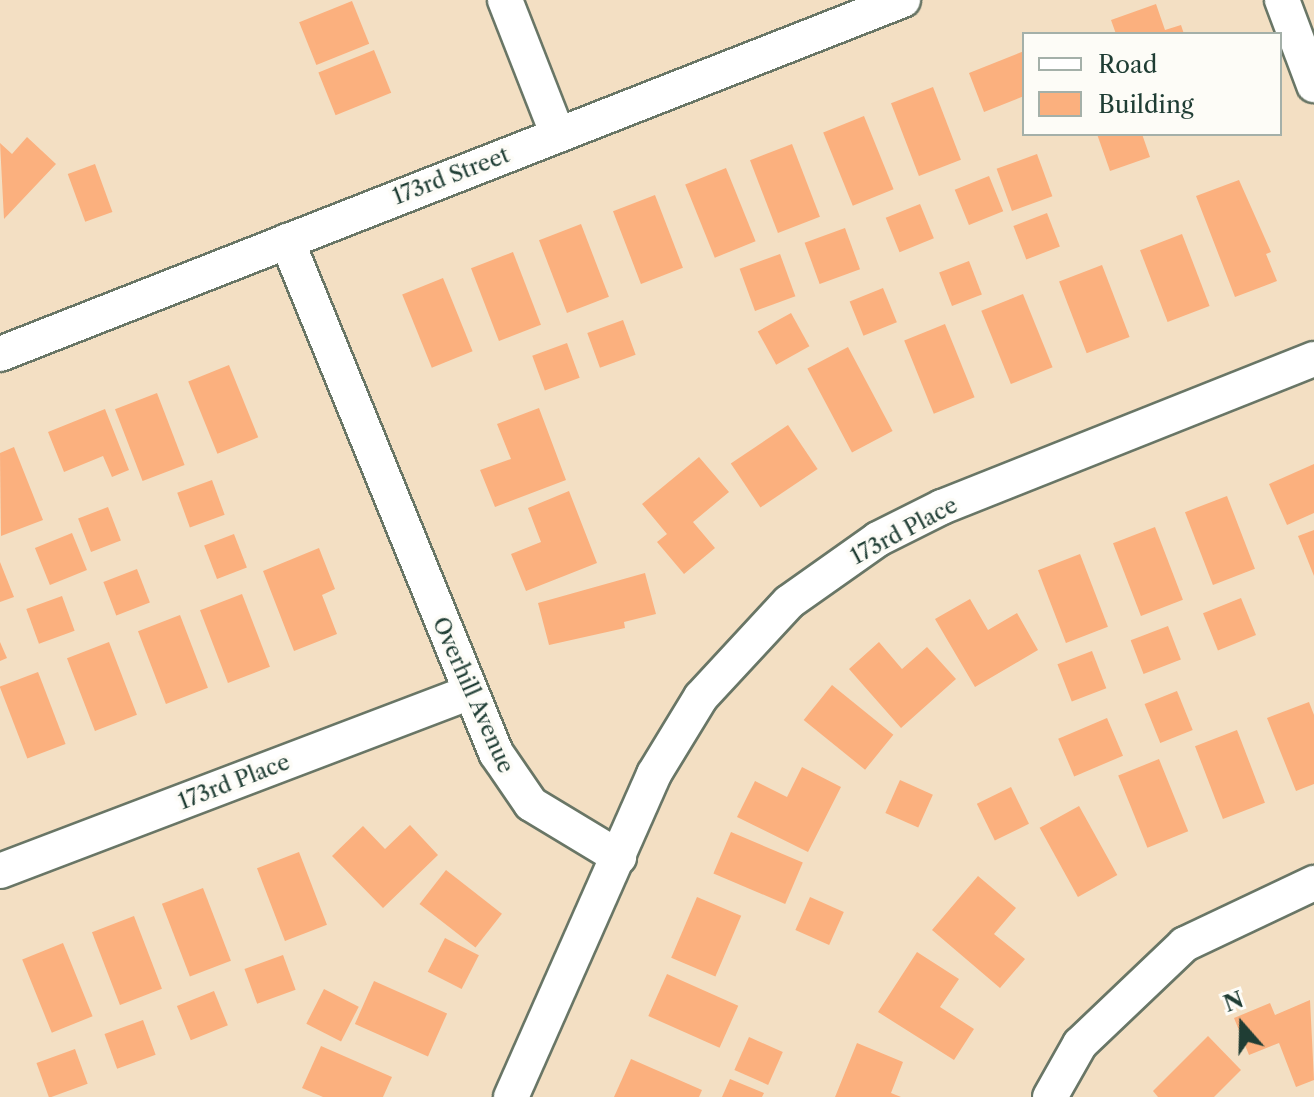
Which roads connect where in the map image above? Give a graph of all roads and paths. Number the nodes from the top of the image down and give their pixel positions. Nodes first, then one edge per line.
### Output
1 (505, 0) edge
2 (903, 0) edge
3 (1282, 0) edge
4 (1314, 85) edge
5 (558, 135) junction
6 (287, 241) junction
7 (0, 354) edge
8 (1314, 359) edge
9 (468, 693) junction
10 (619, 857) junction
11 (0, 871) edge
12 (1314, 883) edge
13 (511, 1097) edge
14 (1050, 1097) edge

1 - 5 street
2 - 5 street, 173rd Street
3 - 4 street
5 - 6 street, 173rd Street
6 - 7 street, 173rd Street
6 - 9 street, Overhill Avenue
8 - 10 street, 173rd Place
9 - 10 street, Overhill Avenue
9 - 11 street, 173rd Place
10 - 13 street
12 - 14 street

